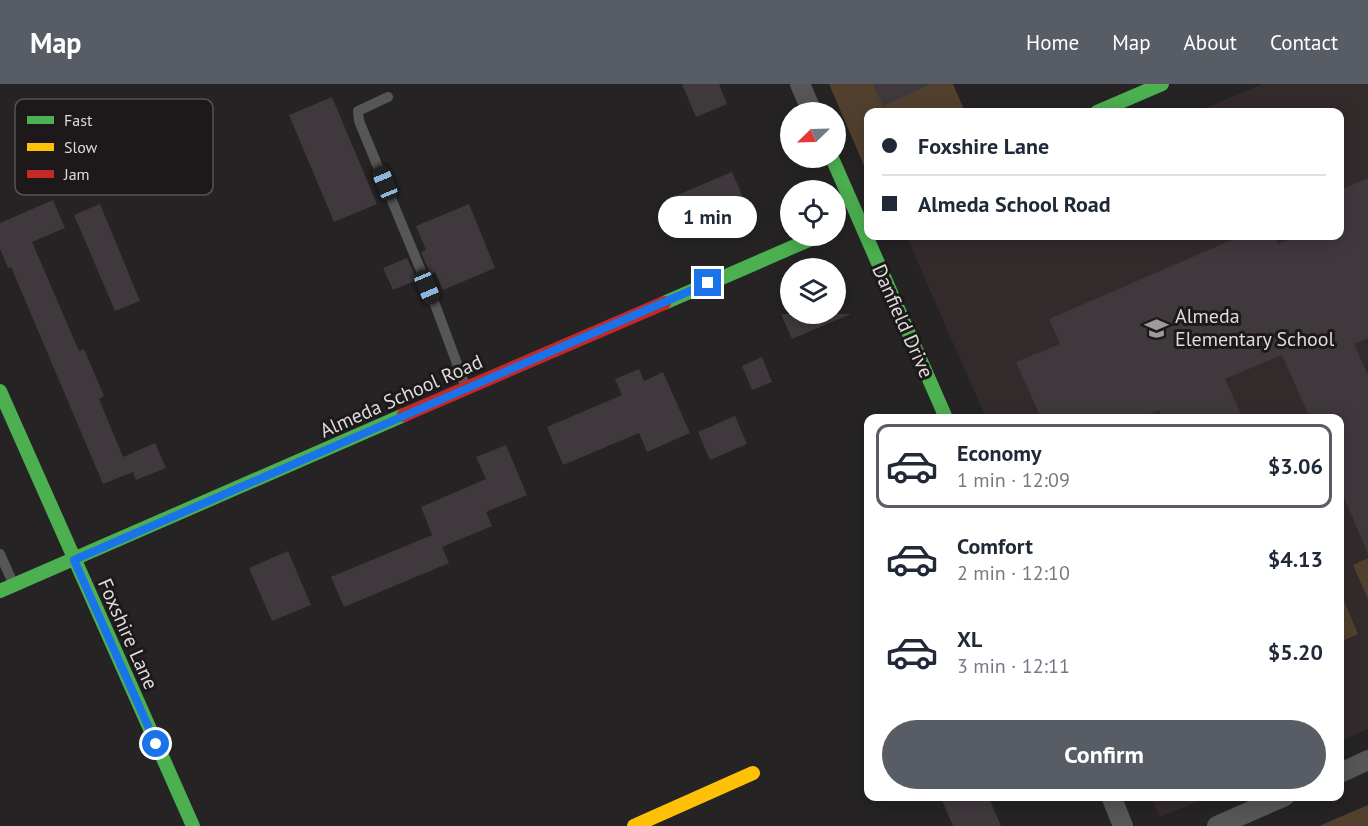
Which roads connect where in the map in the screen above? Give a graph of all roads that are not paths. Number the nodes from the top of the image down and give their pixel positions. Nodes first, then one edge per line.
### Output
1 (800, 84) edge
2 (1162, 84) edge
3 (388, 97) dead end
4 (808, 102) edge
5 (1106, 108) edge
6 (837, 168) edge
7 (863, 216) edge
8 (846, 223) edge
9 (873, 240) edge
10 (795, 246) edge
11 (466, 389) junction
12 (0, 391) edge
13 (944, 414) edge
14 (0, 554) edge
15 (74, 560) junction
16 (14, 586) junction
17 (0, 591) edge
18 (1368, 760) edge
19 (1344, 771) edge
20 (753, 773) dead end
21 (1113, 801) edge
22 (1274, 801) edge
23 (193, 826) edge
24 (634, 826) edge
25 (1123, 826) edge
26 (1217, 826) edge

1 - 4 street
2 - 5 street
3 - 11 lane
6 - 7 street, Danfield Drive
7 - 8 street
9 - 13 street, Danfield Drive
10 - 11 street, Almeda School Road
11 - 15 street, Almeda School Road
12 - 15 street, Foxshire Lane
14 - 16 lane
15 - 16 street, Almeda School Road
15 - 23 street, Foxshire Lane
16 - 17 street, Almeda School Road
18 - 19 street
20 - 24 street
21 - 25 street
22 - 26 street

